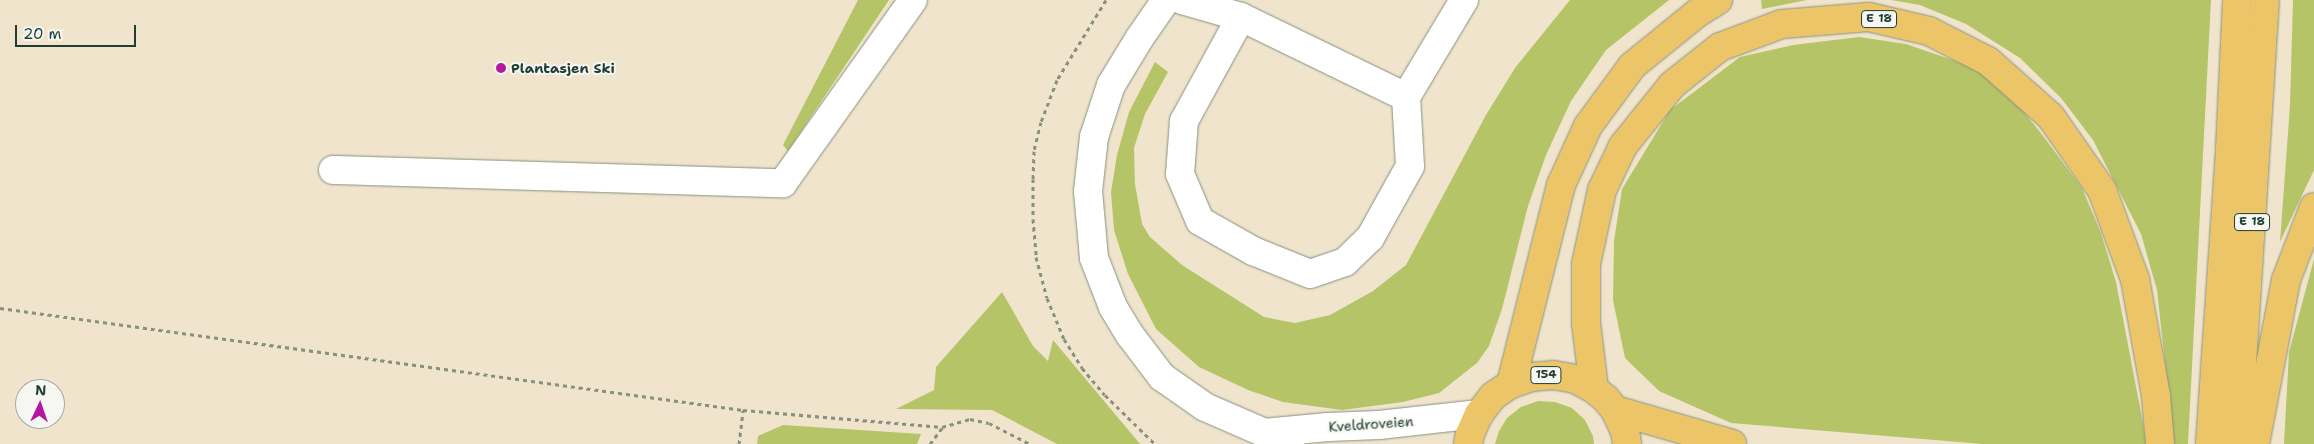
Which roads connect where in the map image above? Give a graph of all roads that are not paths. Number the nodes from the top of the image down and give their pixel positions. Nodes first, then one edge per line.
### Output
1 (913, 0) edge
2 (1166, 0) edge
3 (1182, 0) edge
4 (1464, 0) edge
5 (1718, 0) edge
6 (2237, 0) edge
7 (2265, 0) edge
8 (1241, 17) junction
9 (1406, 97) junction
10 (333, 170) dead end
11 (2314, 207) edge
12 (1511, 384) junction
13 (1594, 389) junction
14 (1615, 410) junction
15 (1479, 414) junction
16 (1263, 433) junction
17 (1290, 444) edge
18 (1468, 444) edge
19 (1627, 444) edge
20 (1732, 444) edge
21 (2160, 444) edge
22 (2210, 444) edge
23 (2237, 444) edge
24 (2256, 444) edge

1 - 10 street
2 - 16 street, Kveldroveien
3 - 8 street
4 - 9 street
5 - 12 main road
6 - 22 main road, E 18
7 - 23 main road, E 18
8 - 9 street
8 - 9 street
11 - 24 main road
12 - 13 main road, 154
12 - 15 main road, 154
13 - 14 main road, 154
13 - 21 main road, E 18
14 - 19 main road, 154
14 - 20 main road, 154
15 - 16 street, Kveldroveien
15 - 18 main road, 154
16 - 17 street, Kveldroveien

